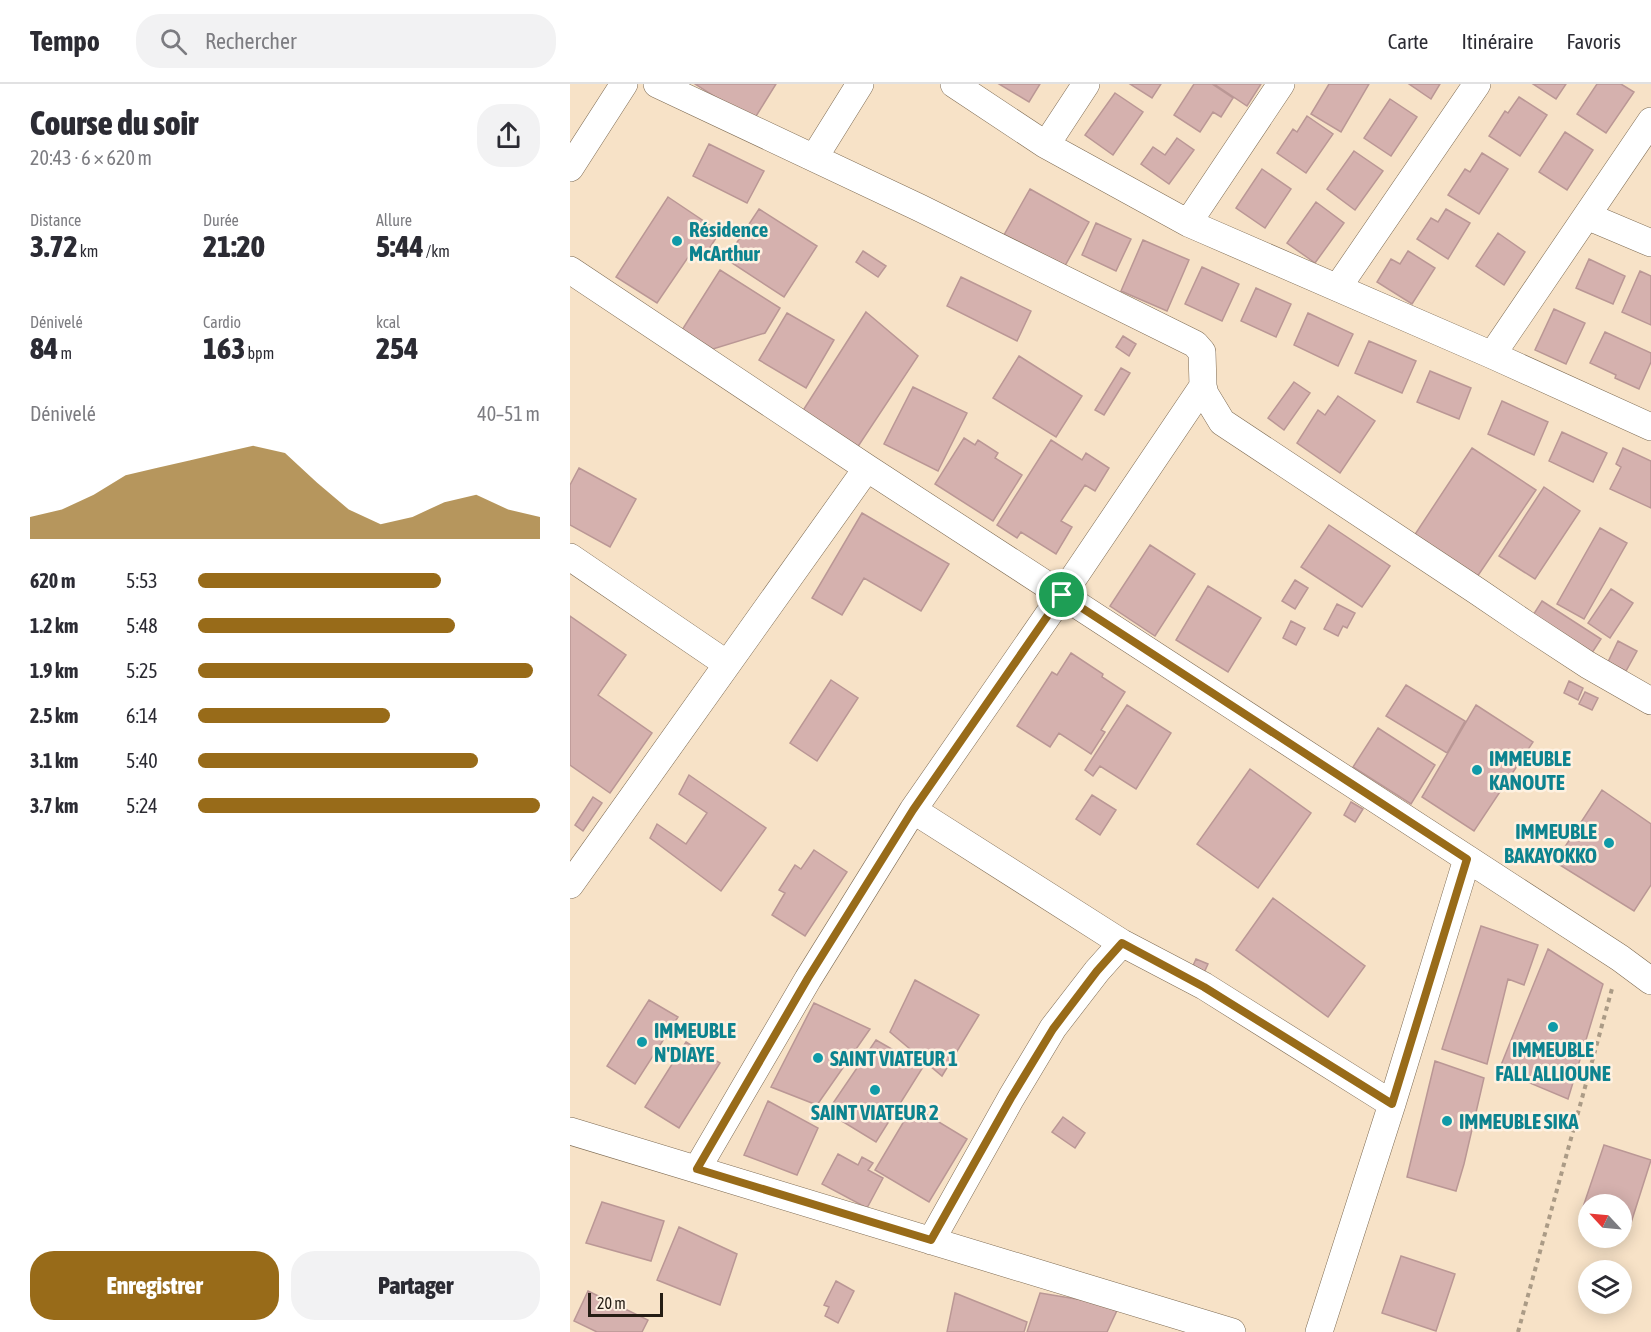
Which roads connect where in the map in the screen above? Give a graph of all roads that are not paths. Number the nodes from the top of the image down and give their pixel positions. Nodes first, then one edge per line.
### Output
1 (624, 84) edge
2 (657, 84) edge
3 (860, 84) edge
4 (954, 84) edge
5 (1086, 84) edge
6 (1281, 84) edge
7 (1476, 84) edge
8 (1651, 121) edge
9 (1046, 145) junction
10 (814, 158) junction
11 (570, 168) edge
12 (1587, 216) junction
13 (1188, 223) junction
14 (1651, 243) edge
15 (570, 270) edge
16 (1338, 287) junction
17 (1492, 355) junction
18 (1203, 386) junction
19 (1651, 427) edge
20 (867, 468) junction
21 (570, 557) edge
22 (1062, 595) junction
23 (727, 664) junction
24 (1651, 701) edge
25 (913, 810) junction
26 (1467, 859) junction
27 (574, 872) edge
28 (1122, 943) junction
29 (1651, 981) edge
30 (1392, 1104) junction
31 (570, 1131) edge
32 (697, 1169) junction
33 (931, 1240) junction
34 (1233, 1332) edge
35 (1319, 1332) edge

1 - 11 street
2 - 10 street
3 - 10 street
4 - 9 street
5 - 9 street
6 - 13 street
7 - 16 street
8 - 12 street
9 - 13 street
10 - 18 street
12 - 14 street
12 - 17 street
13 - 16 street
15 - 20 street
16 - 17 street
17 - 19 street
18 - 22 street
18 - 24 street
20 - 22 street
20 - 23 street
21 - 23 street
22 - 25 street
22 - 26 street
23 - 27 street
25 - 28 street
25 - 32 street
26 - 29 street
26 - 30 street
28 - 30 street
28 - 33 street
30 - 35 street
31 - 32 street
32 - 33 street
33 - 34 street

